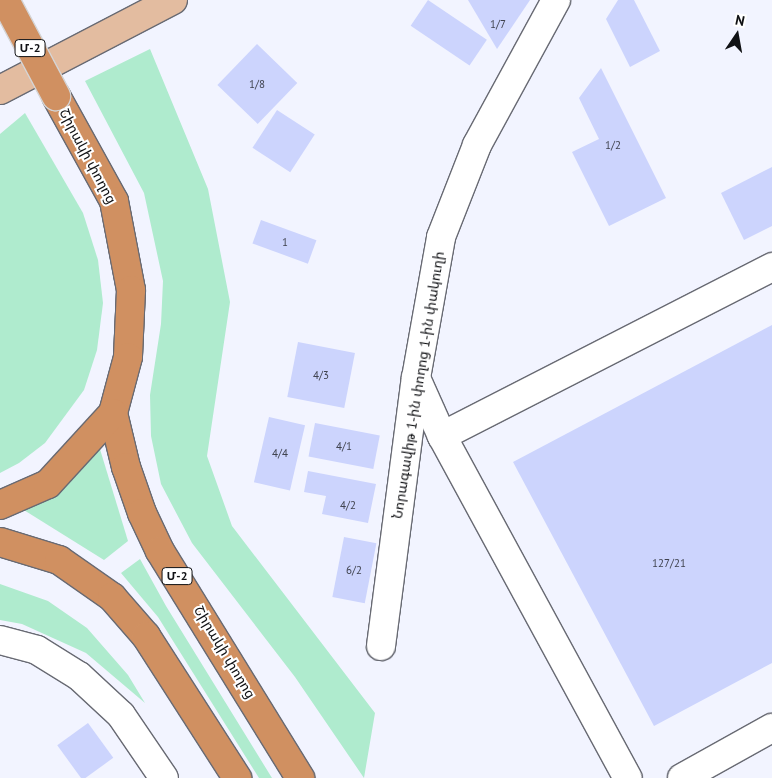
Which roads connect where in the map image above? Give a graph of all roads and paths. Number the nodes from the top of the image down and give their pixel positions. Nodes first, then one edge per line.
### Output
1 (5, 0) edge
2 (173, 0) edge
3 (556, 0) edge
4 (0, 90) edge
5 (772, 267) edge
6 (416, 378) junction
7 (113, 412) junction
8 (442, 436) junction
9 (0, 505) edge
10 (0, 542) edge
11 (0, 640) edge
12 (381, 646) dead end
13 (772, 728) edge
14 (164, 778) edge
15 (237, 778) edge
16 (300, 778) edge
17 (628, 778) edge
18 (682, 778) edge

1 - 7 highway, Շիրակի փողոց / Մ-2, bridge
2 - 4 main road
3 - 6 street, Նորագավիթ 1-ին փողոց 1-ին փակուղի
5 - 8 street
6 - 8 street
6 - 12 street, Նորագավիթ 1-ին փողոց 1-ին փակուղի
7 - 9 highway, Շիրակի փողոց / Մ-2
7 - 16 highway, Շիրակի փողոց / Մ-2
8 - 17 street
10 - 15 highway
11 - 14 street
13 - 18 street

